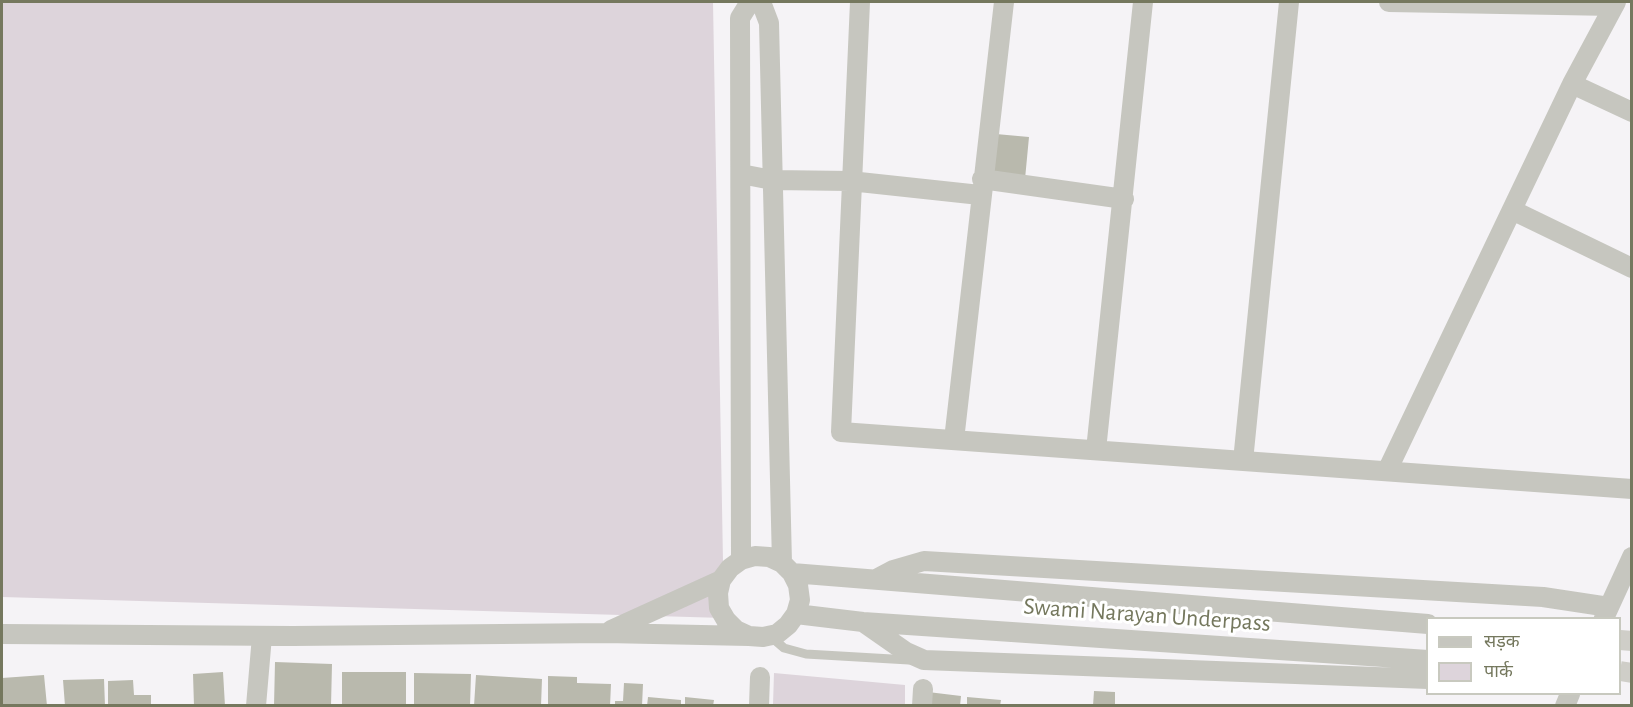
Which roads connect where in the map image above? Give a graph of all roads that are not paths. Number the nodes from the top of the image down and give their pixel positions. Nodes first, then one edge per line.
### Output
1 (750, 2) edge
2 (761, 2) edge
3 (860, 2) edge
4 (1004, 2) edge
5 (1143, 2) edge
6 (1288, 2) edge
7 (1389, 2) edge
8 (1615, 4) edge
9 (1572, 84) junction
10 (1632, 112) edge
11 (741, 174) junction
12 (772, 180) junction
13 (850, 181) junction
14 (981, 187) junction
15 (1124, 199) junction
16 (1512, 210) junction
17 (1631, 266) edge
18 (954, 440) junction
19 (1096, 450) junction
20 (1243, 461) junction
21 (1387, 471) junction
22 (1632, 489) edge
23 (1632, 557) edge
24 (741, 560) junction
25 (787, 568) junction
26 (876, 579) junction
27 (721, 580) junction
28 (1607, 613) edge
29 (796, 614) junction
30 (862, 622) junction
31 (1426, 624) edge
32 (606, 633) junction
33 (2, 634) edge
34 (262, 636) junction
35 (749, 636) junction
36 (769, 636) junction
37 (924, 660) junction
38 (1426, 660) edge
39 (760, 677) dead end
40 (1426, 679) edge
41 (256, 705) edge
42 (759, 705) edge

1 - 11 street
2 - 12 street
3 - 13 street
4 - 14 street
5 - 15 street
6 - 20 street
7 - 8 street
8 - 9 street
9 - 10 street
9 - 16 street
11 - 12 street
11 - 24 street
12 - 13 street
12 - 25 street
13 - 14 street
13 - 18 street
14 - 15 street
14 - 18 street
15 - 19 street
16 - 17 street
16 - 21 street
18 - 19 street
19 - 20 street
20 - 21 street
21 - 22 street
23 - 28 street
24 - 25 street
24 - 27 street
25 - 26 street, Swami Narayan Underpass
25 - 29 street
26 - 28 street
26 - 31 street, Swami Narayan Underpass
27 - 32 street
27 - 35 street
29 - 30 street, Swami Narayan Underpass
29 - 36 street
30 - 37 street
30 - 38 street, Swami Narayan Underpass
32 - 34 street
32 - 35 street
33 - 34 street
34 - 41 street
35 - 36 street
36 - 37 lane
37 - 40 street
39 - 42 street

